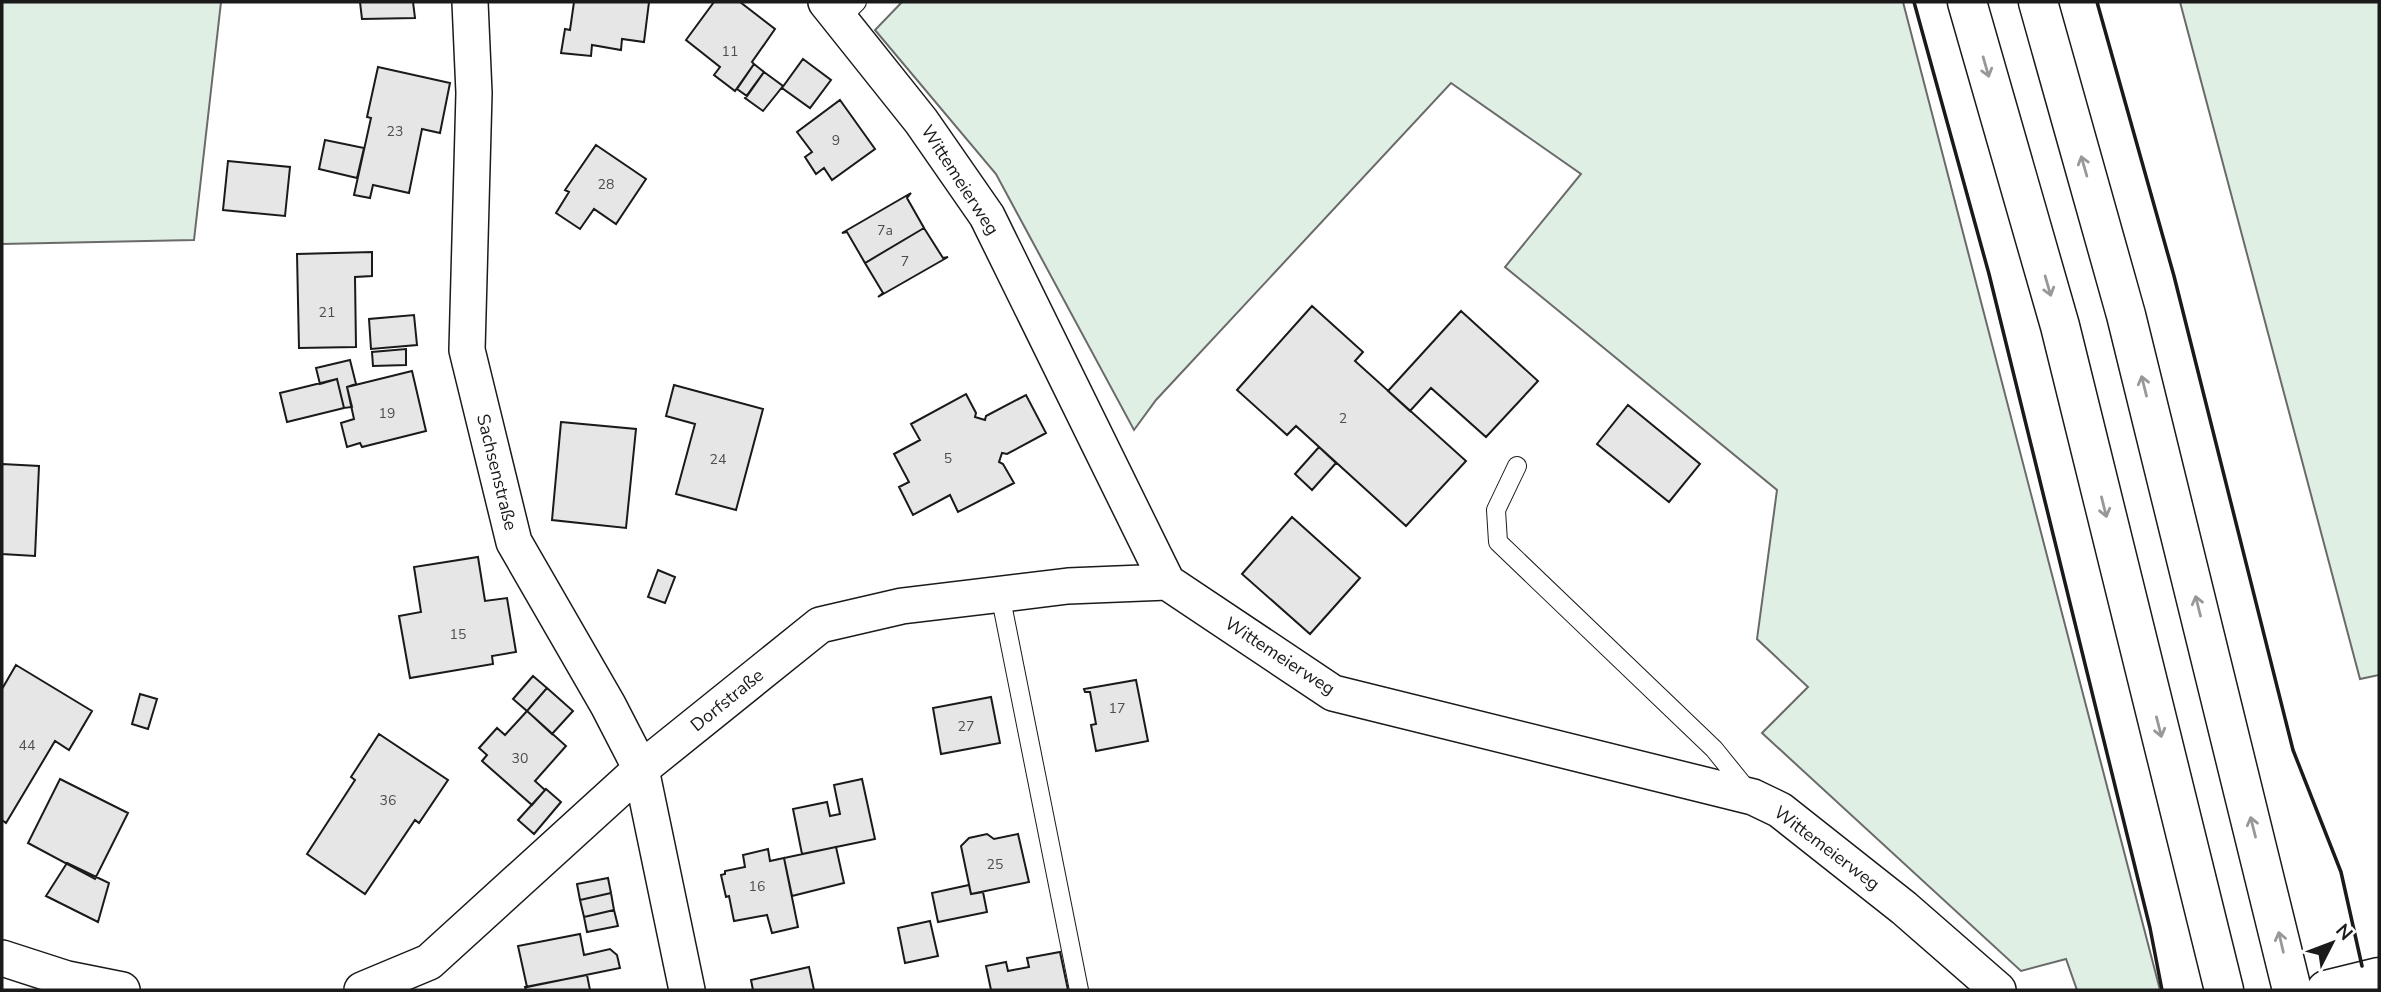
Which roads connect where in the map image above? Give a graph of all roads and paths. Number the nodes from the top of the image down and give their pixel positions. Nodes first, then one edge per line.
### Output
1 (470, 2) edge
2 (1967, 2) edge
3 (2038, 2) edge
4 (841, 7) edge
5 (1517, 466) dead end
6 (1167, 582) junction
7 (1000, 594) junction
8 (641, 769) junction
9 (1753, 797) junction
10 (2, 958) edge
11 (2379, 977) edge
12 (122, 990) edge
13 (362, 990) edge
14 (687, 990) edge
15 (1079, 990) edge
16 (1998, 990) edge
17 (2224, 990) edge
18 (2292, 990) edge
19 (2326, 990) edge

1 - 8 street, Sachsenstraße
2 -> 17 main road
18 -> 3 main road
4 - 6 street, Wittemeierweg
5 - 9 lane
6 - 7 street, Dorfstraße
6 - 9 street, Wittemeierweg
7 - 8 street, Dorfstraße
7 - 15 lane
8 - 13 street, Dorfstraße
8 - 14 street, Sachsenstraße
9 - 16 street, Wittemeierweg
10 - 12 street
11 - 19 main road

